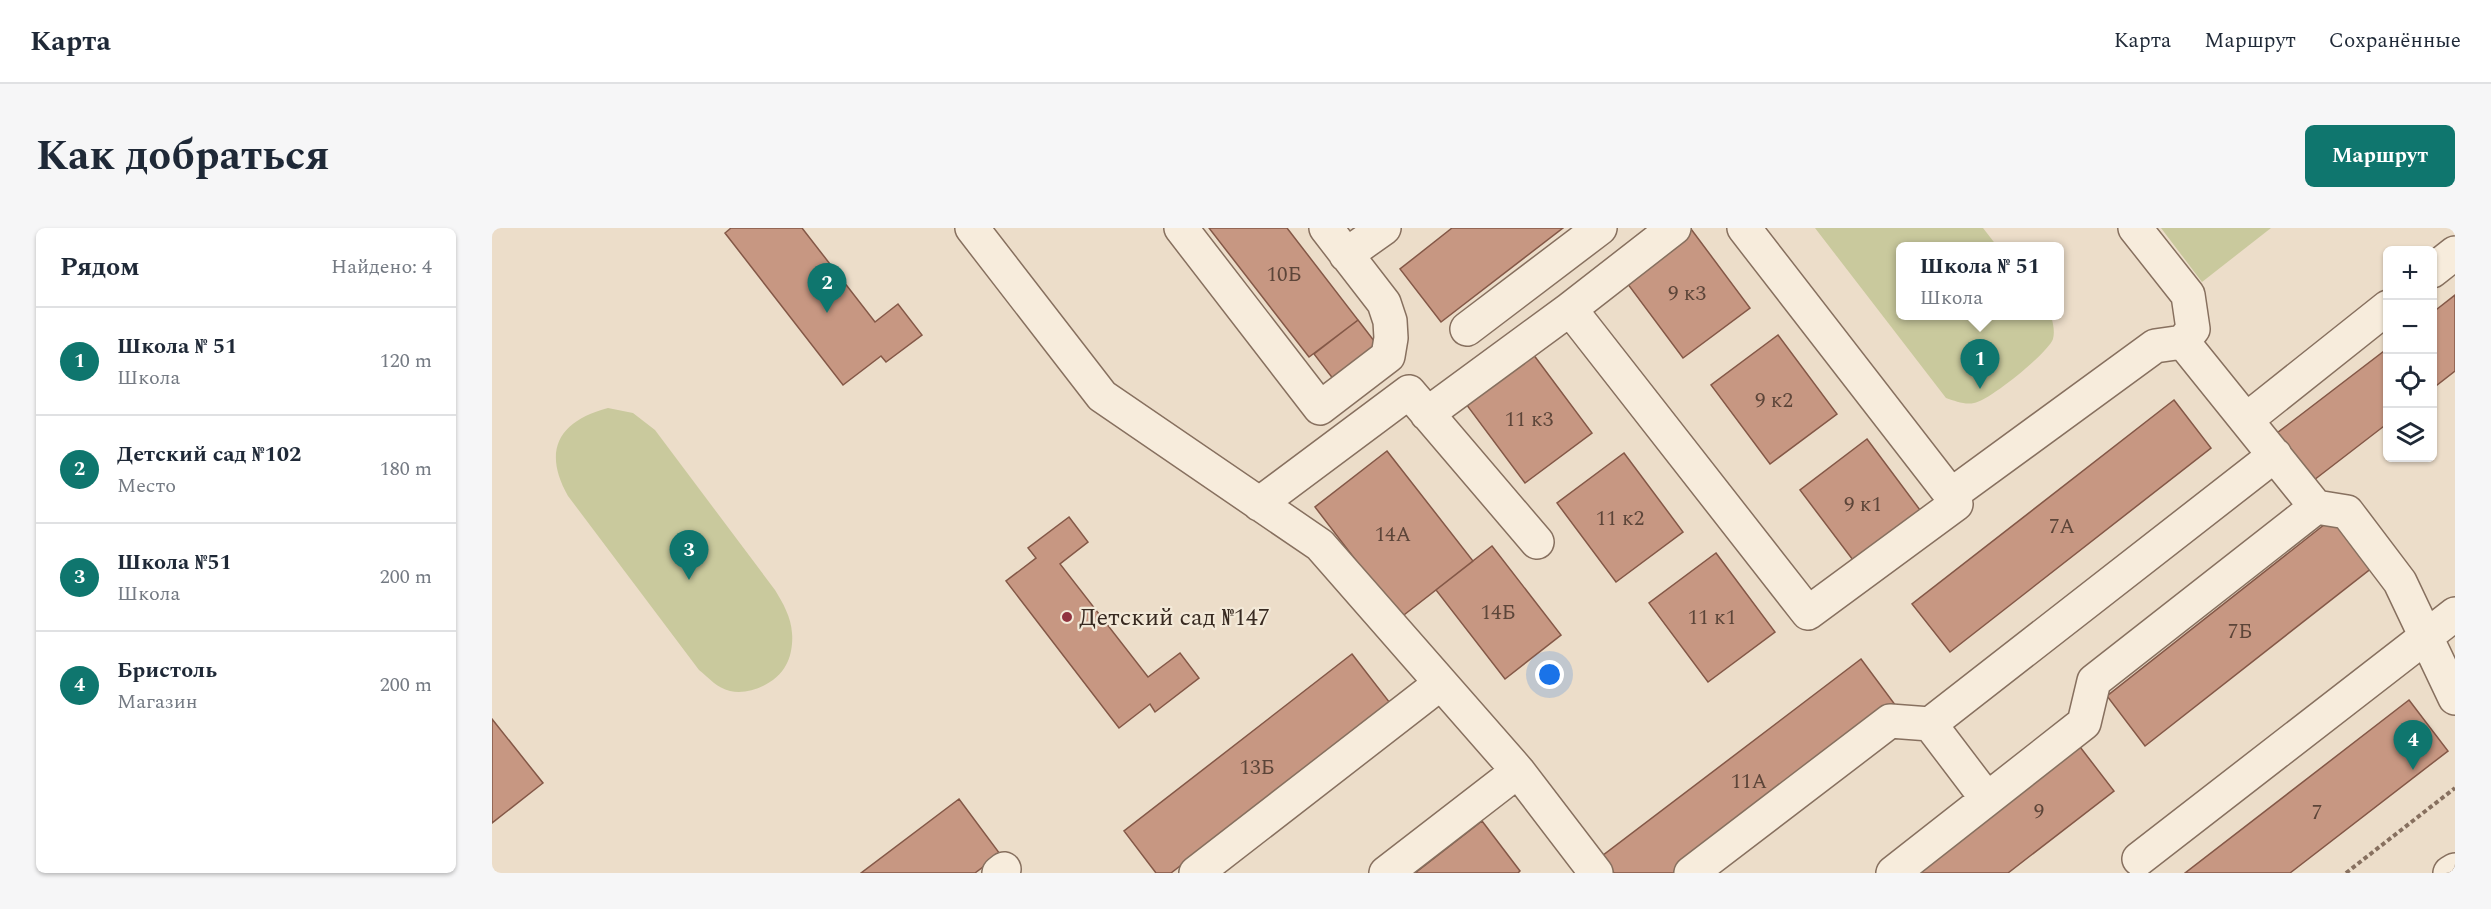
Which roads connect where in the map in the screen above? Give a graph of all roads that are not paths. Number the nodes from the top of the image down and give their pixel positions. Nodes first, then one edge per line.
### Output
1 (972, 228) edge
2 (1181, 228) edge
3 (1326, 228) edge
4 (1384, 228) edge
5 (1600, 228) edge
6 (1674, 228) edge
7 (1744, 228) edge
8 (2136, 228) edge
9 (2455, 253) edge
10 (1346, 255) junction
11 (2437, 268) edge
12 (1570, 309) junction
13 (2383, 311) edge
14 (1467, 329) dead end
15 (2183, 342) junction
16 (1427, 414) junction
17 (2246, 420) junction
18 (2275, 455) junction
19 (1951, 495) junction
20 (1260, 504) junction
21 (2316, 507) junction
22 (1537, 543) dead end
23 (2455, 614) edge
24 (2426, 637) junction
25 (1441, 683) junction
26 (2455, 698) edge
27 (1930, 724) junction
28 (1518, 771) junction
29 (1987, 799) junction
30 (2139, 859) dead end
31 (2455, 870) edge
32 (1196, 873) edge
33 (1386, 873) edge
34 (1596, 873) edge
35 (1691, 873) edge
36 (1893, 873) edge
37 (2451, 873) edge

1 - 20 street
2 - 10 street
3 - 10 street
4 - 10 street
5 - 14 street
6 - 12 street
7 - 19 street
8 - 15 street
9 - 11 street
12 - 16 street
12 - 19 street
13 - 17 street
15 - 17 street
15 - 19 street
16 - 20 street
16 - 22 street
17 - 18 street
18 - 21 street
18 - 27 street
20 - 25 street
21 - 24 street
21 - 29 street
23 - 24 street
24 - 26 street
24 - 30 street
25 - 28 street
25 - 32 street
27 - 29 street
27 - 35 street
28 - 33 street
28 - 34 street
29 - 36 street
31 - 37 street

